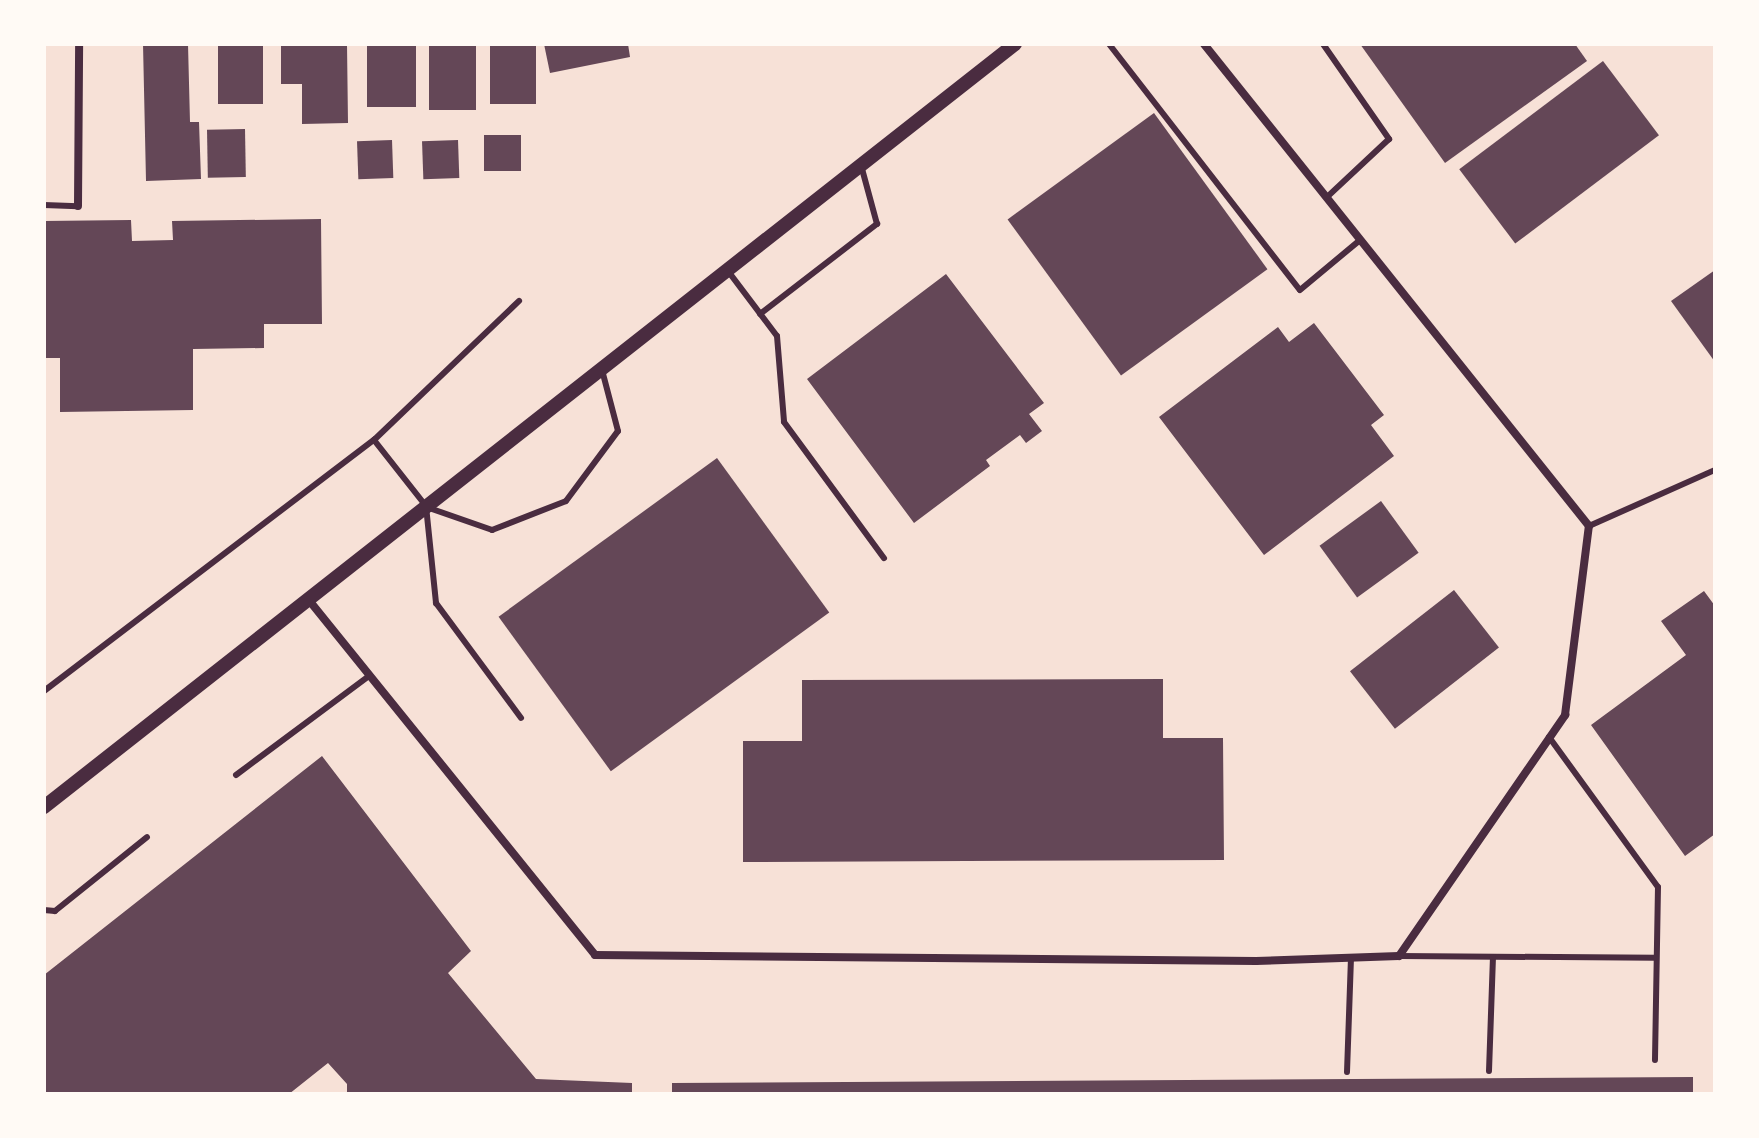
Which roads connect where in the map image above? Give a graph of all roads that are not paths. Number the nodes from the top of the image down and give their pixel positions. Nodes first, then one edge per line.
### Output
1 (79, 44) edge
2 (1015, 44) edge
3 (1109, 44) edge
4 (1204, 44) edge
5 (1323, 44) edge
6 (861, 165) junction
7 (1327, 197) junction
8 (44, 205) edge
9 (78, 206) joint
10 (1360, 240) junction
11 (727, 270) junction
12 (519, 301) dead end
13 (760, 314) junction
14 (602, 368) junction
15 (374, 440) junction
16 (1715, 470) edge
17 (426, 506) junction
18 (1589, 526) junction
19 (884, 558) dead end
20 (308, 599) junction
21 (369, 676) junction
22 (44, 691) edge
23 (521, 718) dead end
24 (1549, 737) junction
25 (236, 775) dead end
26 (44, 807) edge
27 (147, 837) dead end
28 (44, 910) edge
29 (1399, 956) junction
30 (1493, 957) junction
31 (1351, 958) junction
32 (1656, 958) junction
33 (1655, 1060) dead end
34 (1489, 1071) dead end
35 (1347, 1072) dead end

1 - 9 street
2 - 6 street
3 - 10 lane
4 - 7 street
5 - 7 lane
6 - 11 street
6 - 13 lane
7 - 10 street
8 - 9 lane
10 - 18 street
11 - 13 lane
11 - 14 street
12 - 15 lane
13 - 19 lane
14 - 17 street
14 - 17 lane
15 - 17 lane
15 - 22 lane
16 - 18 lane
17 - 20 street
17 - 23 lane
18 - 24 street
20 - 21 street
20 - 26 street
21 - 25 lane
21 - 31 street
24 - 29 street
24 - 32 lane
27 - 28 lane
29 - 30 lane
29 - 31 street
30 - 32 lane
30 - 34 lane
31 - 35 lane
32 - 33 lane

